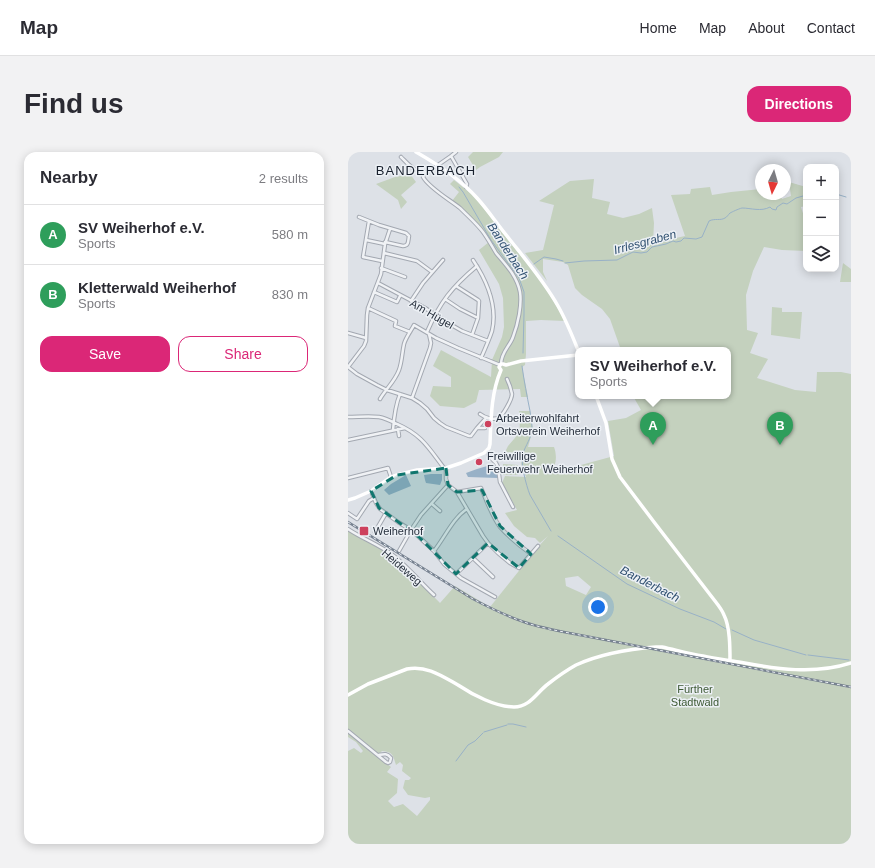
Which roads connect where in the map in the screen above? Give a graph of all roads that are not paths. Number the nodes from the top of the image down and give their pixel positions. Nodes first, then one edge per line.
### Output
1 (416, 152) edge
2 (455, 152) edge
3 (451, 156) junction
4 (401, 157) dead end
5 (437, 166) junction
6 (424, 172) junction
7 (466, 187) junction
8 (359, 217) dead end
9 (369, 222) junction
10 (390, 229) junction
11 (365, 240) junction
12 (385, 243) junction
13 (384, 253) junction
14 (382, 260) junction
15 (442, 260) dead end
16 (473, 260) dead end
17 (477, 266) junction
18 (381, 268) junction
19 (432, 272) junction
20 (405, 277) dead end
21 (378, 283) junction
22 (456, 286) junction
23 (374, 292) junction
24 (400, 296) junction
25 (445, 299) junction
26 (411, 301) junction
27 (368, 308) junction
28 (435, 315) junction
29 (478, 318) junction
30 (410, 332) junction
31 (348, 333) edge
32 (428, 333) junction
33 (472, 335) junction
34 (366, 338) junction
35 (488, 341) junction
36 (577, 347) edge
37 (575, 355) edge
38 (481, 358) junction
39 (502, 365) junction
40 (348, 367) edge
41 (507, 379) dead end
42 (386, 390) junction
43 (400, 394) junction
44 (412, 398) junction
45 (380, 399) dead end
46 (597, 399) edge
47 (480, 414) dead end
48 (348, 417) edge
49 (486, 418) junction
50 (491, 418) junction
51 (394, 422) junction
52 (481, 424) junction
53 (406, 428) junction
54 (477, 428) junction
55 (485, 428) junction
56 (490, 428) junction
57 (398, 429) junction
58 (393, 430) junction
59 (399, 436) dead end
60 (348, 440) edge
61 (487, 451) junction
62 (445, 468) junction
63 (391, 477) junction
64 (348, 478) edge
65 (448, 485) junction
66 (371, 491) junction
67 (457, 492) junction
68 (374, 498) junction
69 (348, 500) edge
70 (432, 504) junction
71 (513, 507) dead end
72 (467, 508) junction
73 (440, 511) dead end
74 (386, 513) junction
75 (348, 514) edge
76 (348, 530) edge
77 (411, 530) junction
78 (374, 532) dead end
79 (488, 543) junction
80 (538, 546) dead end
81 (399, 551) dead end
82 (434, 551) junction
83 (531, 554) junction
84 (472, 558) junction
85 (456, 574) junction
86 (493, 576) dead end
87 (434, 595) dead end
88 (495, 597) dead end
89 (730, 661) junction
90 (851, 663) edge
91 (348, 695) edge
92 (348, 731) edge
93 (379, 755) junction

1 - 5 street
2 - 3 street
3 - 5 street
3 - 7 street
4 - 6 street
5 - 6 street
5 - 7 street
6 - 39 street
7 - 36 street
8 - 9 street
9 - 10 street
9 - 11 street
10 - 12 street
10 - 12 street
11 - 12 street
11 - 14 street
12 - 13 street
13 - 14 street
13 - 19 street
14 - 18 street
15 - 19 street
16 - 17 street
17 - 22 street
17 - 35 street
18 - 20 street
18 - 21 street
19 - 26 street
21 - 23 street
21 - 24 street, Am Hügel
22 - 25 street
22 - 29 street
23 - 24 street
23 - 27 street
24 - 26 street, Am Hügel
25 - 28 street
25 - 29 street
26 - 28 street, Am Hügel
27 - 30 street
27 - 34 street
28 - 32 street
28 - 33 street, Am Hügel
29 - 33 street
30 - 32 street
30 - 42 street
31 - 34 street
32 - 38 street
32 - 44 street
33 - 35 street, Am Hügel
34 - 40 street
35 - 38 street
37 - 39 street
38 - 39 street
39 - 50 street
40 - 42 street
41 - 50 street
42 - 43 street
42 - 45 street
43 - 44 street
43 - 51 street
44 - 54 street
46 - 89 street
47 - 49 street
48 - 51 street
49 - 50 street
49 - 52 street
50 - 56 street
51 - 53 street
51 - 58 street
52 - 54 street
52 - 55 street
53 - 57 street
53 - 62 street
54 - 55 street
55 - 56 street
56 - 61 street
57 - 58 street
57 - 59 street
58 - 60 street
61 - 62 street
61 - 71 street
62 - 63 street
62 - 65 street
63 - 64 street
63 - 66 street
65 - 67 street
65 - 70 street
66 - 68 street
66 - 69 street
67 - 72 street
67 - 83 street
68 - 74 street
68 - 75 street
70 - 73 street
70 - 77 street
72 - 79 street
72 - 82 street
74 - 77 street
74 - 78 street
76 - 87 street, Heideweg
77 - 81 street
77 - 82 street
79 - 83 street
79 - 84 street
80 - 83 street
82 - 85 street
84 - 85 street
84 - 86 street
85 - 88 street
89 - 90 street
89 - 91 street
92 - 93 street
93 - 93 street

